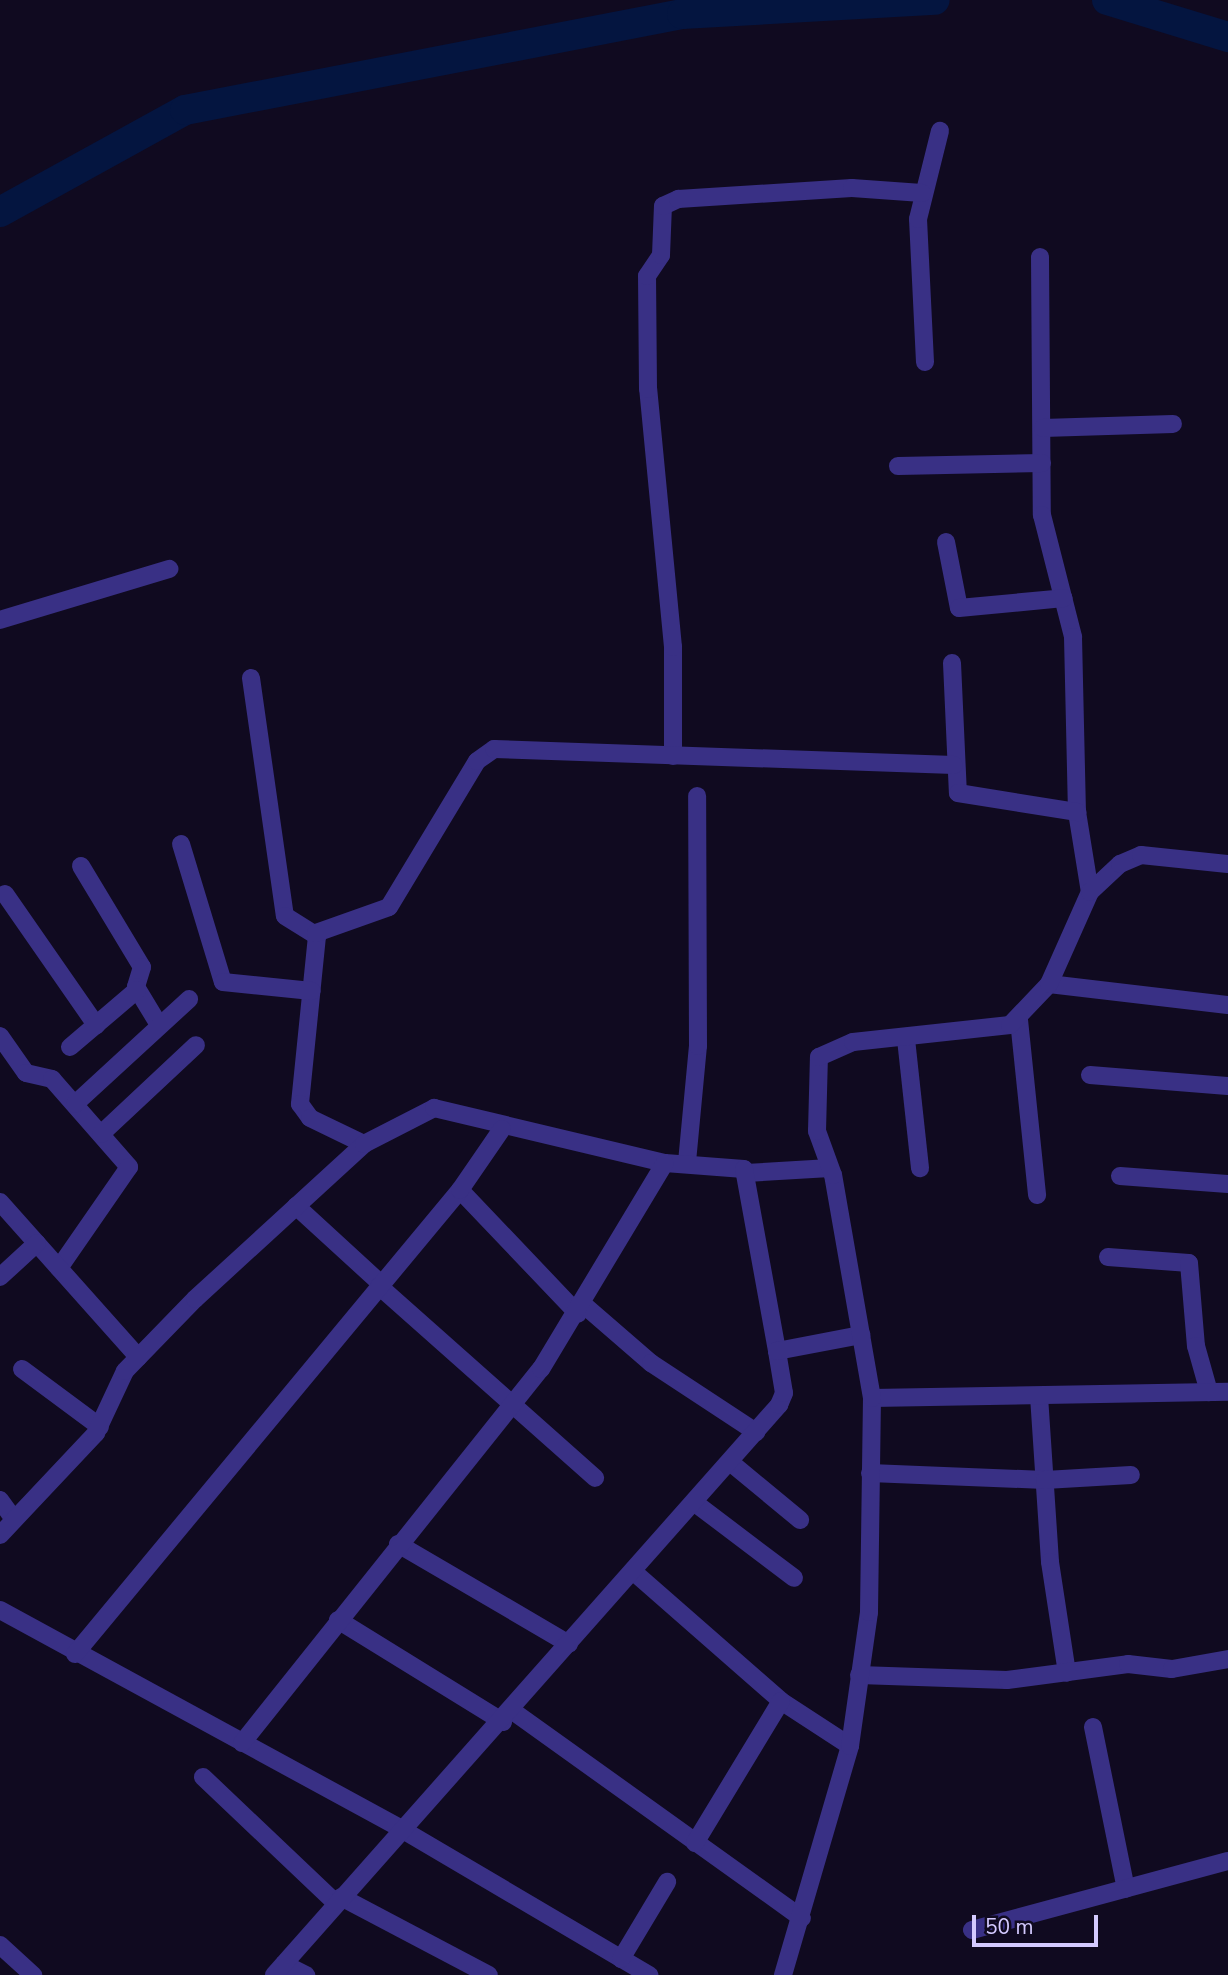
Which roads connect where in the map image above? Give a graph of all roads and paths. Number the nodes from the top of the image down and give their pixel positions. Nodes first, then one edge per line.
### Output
1 (940, 131) dead end
2 (922, 193) junction
3 (1040, 257) dead end
4 (925, 362) dead end
5 (1173, 424) dead end
6 (1044, 428) junction
7 (1042, 463) junction
8 (898, 466) dead end
9 (946, 541) dead end
10 (169, 569) dead end
11 (1064, 598) junction
12 (0, 620) edge
13 (952, 663) dead end
14 (251, 678) dead end
15 (673, 755) junction
16 (954, 765) junction
17 (697, 796) dead end
18 (1077, 812) junction
19 (181, 844) dead end
20 (1228, 864) edge
21 (81, 866) dead end
22 (1090, 892) junction
23 (5, 894) dead end
24 (316, 933) junction
25 (1049, 984) junction
26 (137, 990) junction
27 (312, 991) junction
28 (189, 999) dead end
29 (1228, 1005) edge
30 (1019, 1020) junction
31 (96, 1025) junction
32 (159, 1025) junction
33 (0, 1036) edge
34 (906, 1039) junction
35 (196, 1045) dead end
36 (70, 1047) dead end
37 (1090, 1075) dead end
38 (1228, 1086) edge
39 (75, 1104) junction
40 (502, 1129) junction
41 (101, 1134) junction
42 (364, 1144) junction
43 (687, 1162) junction
44 (665, 1163) junction
45 (830, 1168) junction
46 (920, 1168) dead end
47 (746, 1173) junction
48 (1120, 1176) dead end
49 (1228, 1184) edge
50 (460, 1190) junction
51 (1037, 1195) dead end
52 (0, 1202) edge
53 (296, 1206) junction
54 (37, 1243) junction
55 (1108, 1256) dead end
56 (59, 1268) junction
57 (0, 1277) edge
58 (380, 1285) junction
59 (581, 1309) junction
60 (861, 1335) junction
61 (777, 1351) junction
62 (138, 1357) junction
63 (22, 1369) dead end
64 (1209, 1392) junction
65 (1228, 1392) edge
66 (1039, 1396) junction
67 (872, 1398) junction
68 (512, 1406) junction
69 (100, 1427) junction
70 (755, 1432) junction
71 (730, 1462) junction
72 (870, 1473) junction
73 (1131, 1475) dead end
74 (596, 1478) dead end
75 (1045, 1479) junction
76 (0, 1500) edge
77 (695, 1503) junction
78 (15, 1519) junction
79 (800, 1520) dead end
80 (0, 1535) edge
81 (398, 1544) junction
82 (635, 1573) junction
83 (794, 1578) dead end
84 (0, 1610) edge
85 (338, 1620) junction
86 (569, 1644) junction
87 (75, 1654) junction
88 (1228, 1658) edge
89 (1067, 1673) junction
90 (859, 1675) junction
91 (781, 1701) junction
92 (508, 1717) junction
93 (1093, 1727) dead end
94 (242, 1743) junction
95 (850, 1746) junction
96 (203, 1777) dead end
97 (404, 1830) junction
98 (695, 1843) junction
99 (1228, 1861) edge
100 (667, 1882) dead end
101 (1126, 1889) junction
102 (339, 1900) junction
103 (802, 1919) junction
104 (972, 1930) dead end
105 (0, 1945) edge
106 (621, 1959) junction
107 (279, 1969) edge
108 (33, 1975) edge
109 (306, 1975) edge
110 (489, 1975) edge
111 (649, 1975) edge
112 (783, 1975) edge

1 - 2 street
2 - 4 street
2 - 15 street
3 - 6 street
5 - 6 street
6 - 7 street
7 - 8 street
7 - 11 street
9 - 11 street
10 - 12 street
11 - 18 street
13 - 16 street
14 - 24 street
15 - 16 street
15 - 24 street
16 - 18 street
17 - 43 street
18 - 22 street
19 - 27 street
20 - 22 street
21 - 26 street
22 - 25 street
23 - 31 street
24 - 27 street
25 - 29 street
25 - 30 street
26 - 31 street
26 - 32 street
27 - 42 street
28 - 32 street
30 - 34 street
30 - 51 street
31 - 36 street
32 - 39 street
33 - 39 street
34 - 45 street
34 - 46 street
35 - 41 street
37 - 38 street
39 - 41 street
40 - 42 street
40 - 44 street
40 - 50 street
41 - 56 street
42 - 53 street
43 - 44 street
43 - 47 street
44 - 59 street
45 - 47 street
45 - 60 street
47 - 61 street
48 - 49 street
50 - 58 street
50 - 59 street
52 - 54 street
53 - 58 street
53 - 62 street
54 - 56 street
54 - 57 street
55 - 64 street
56 - 62 street
58 - 68 street
58 - 87 street
59 - 68 street
59 - 70 street
60 - 61 street
60 - 67 street
61 - 70 street
62 - 69 street
63 - 69 street
64 - 65 street
64 - 66 street
66 - 67 street
66 - 75 street
67 - 72 street
68 - 74 street
68 - 81 street
69 - 78 street
70 - 71 street
71 - 77 street
71 - 79 street
72 - 75 street
72 - 90 street
73 - 75 street
75 - 89 street
76 - 78 street
77 - 82 street
77 - 83 street
78 - 80 street
81 - 85 street
81 - 86 street
82 - 86 street
82 - 91 street
84 - 87 street
85 - 92 street
85 - 94 street
86 - 92 street
87 - 94 street
88 - 89 street
89 - 90 street
90 - 95 street
91 - 95 street
91 - 98 street
92 - 97 street
92 - 98 street
93 - 101 street
94 - 97 street
95 - 103 street
96 - 102 street
97 - 102 street
97 - 106 street
98 - 103 street
99 - 101 street
100 - 106 street
101 - 104 street
102 - 107 street
102 - 110 street
103 - 112 street
105 - 108 street
106 - 111 street
107 - 109 street

